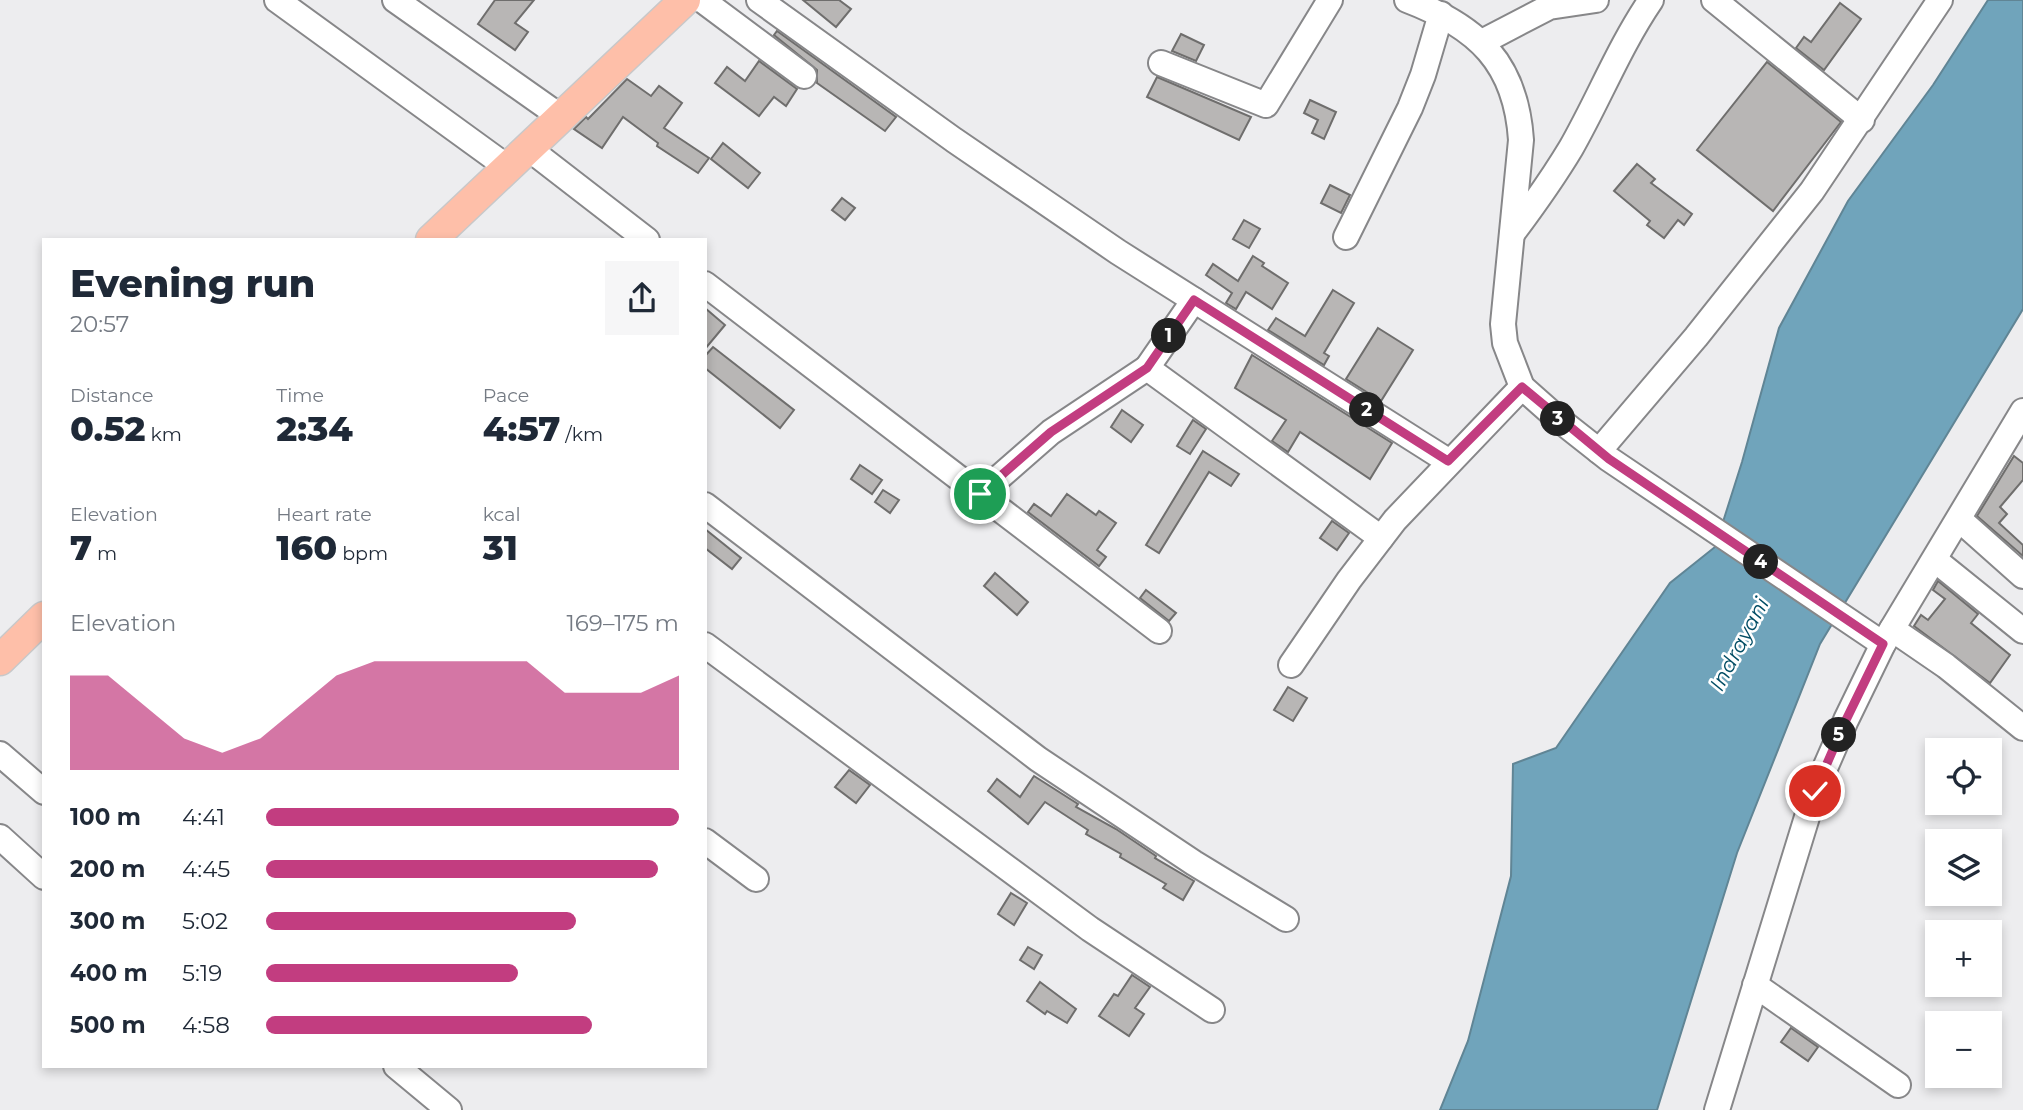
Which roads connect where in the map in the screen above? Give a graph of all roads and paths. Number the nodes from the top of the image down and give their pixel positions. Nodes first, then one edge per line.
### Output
1 (277, 0) edge
2 (395, 0) edge
3 (685, 0) edge
4 (702, 0) edge
5 (759, 0) edge
6 (1331, 0) edge
7 (1407, 0) edge
8 (1596, 0) edge
9 (1714, 0) edge
10 (1940, 0) edge
11 (1644, 2) edge
12 (1441, 14) junction
13 (1482, 42) junction
14 (1161, 63) dead end
15 (804, 76) dead end
16 (561, 117) junction
17 (1862, 120) junction
18 (517, 158) junction
19 (1511, 235) junction
20 (1346, 237) dead end
21 (433, 238) edge
22 (645, 238) edge
23 (707, 286) edge
24 (1194, 300) junction
25 (1147, 368) junction
26 (1522, 387) junction
27 (2023, 411) edge
28 (2014, 449) edge
29 (1604, 455) junction
30 (1448, 461) junction
31 (980, 494) junction
32 (707, 507) edge
33 (1960, 520) junction
34 (1381, 538) junction
35 (1935, 560) junction
36 (2023, 576) edge
37 (42, 618) edge
38 (1159, 631) dead end
39 (2023, 631) edge
40 (1880, 635) junction
41 (6, 645) edge
42 (707, 646) edge
43 (1291, 664) dead end
44 (2023, 728) edge
45 (0, 754) edge
46 (42, 790) edge
47 (0, 836) edge
48 (707, 842) edge
49 (42, 875) edge
50 (756, 879) dead end
51 (1286, 919) dead end
52 (1755, 985) junction
53 (1212, 1010) dead end
54 (398, 1068) edge
55 (1898, 1085) dead end
56 (449, 1110) edge
57 (1717, 1110) edge

1 - 18 street
2 - 16 street
3 - 16 main road
4 - 15 street
5 - 24 street
6 - 14 street
7 - 12 street
8 - 13 street
9 - 17 street
10 - 17 street
11 - 19 street
12 - 13 street
12 - 20 street
13 - 19 street
16 - 18 main road
17 - 29 street
18 - 21 main road
18 - 22 street
19 - 26 street
23 - 31 street
24 - 25 street
24 - 30 street
25 - 31 street
25 - 34 street
26 - 29 street
26 - 30 street
27 - 28 street
28 - 33 street
29 - 40 street
30 - 34 street
31 - 38 street
32 - 51 street
33 - 35 street
33 - 36 street
34 - 43 street
35 - 39 street
35 - 40 street
37 - 41 main road
40 - 44 street
40 - 52 street
42 - 53 street
45 - 46 street
47 - 49 street
48 - 50 street
52 - 55 street
52 - 57 street
54 - 56 street

